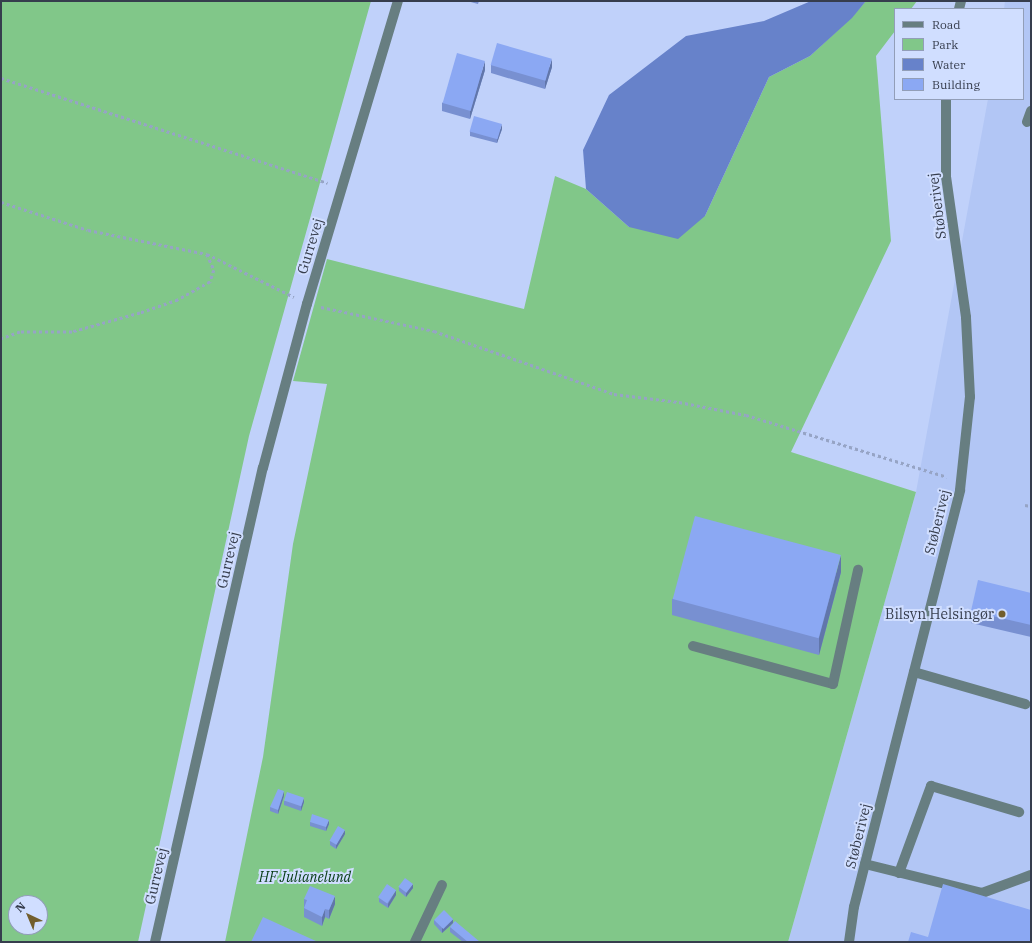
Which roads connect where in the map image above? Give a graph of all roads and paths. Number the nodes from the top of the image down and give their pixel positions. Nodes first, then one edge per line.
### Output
1 (398, 1) edge
2 (1, 78) edge
3 (946, 100) edge
4 (1031, 111) edge
5 (1027, 122) dead end
6 (342, 188) junction
7 (1, 202) edge
8 (206, 254) junction
9 (307, 304) junction
10 (1, 339) edge
11 (961, 480) junction
12 (1025, 505) dead end
13 (1031, 506) edge
14 (858, 570) dead end
15 (694, 646) dead end
16 (914, 672) junction
17 (1025, 704) dead end
18 (1019, 812) dead end
19 (865, 864) junction
20 (899, 873) junction
21 (1031, 875) edge
22 (442, 885) dead end
23 (155, 942) edge
24 (415, 942) edge
25 (850, 942) edge

1 - 6 street, Gurrevej
2 - 6 path
3 - 11 street, Støberivej
4 - 5 street
6 - 9 street, Gurrevej
7 - 8 path
8 - 9 path
8 - 10 path
9 - 11 path
9 - 23 street, Gurrevej
11 - 16 street, Støberivej
12 - 13 path
14 - 15 street
16 - 17 street
16 - 19 street, Støberivej
18 - 20 street
19 - 20 street
19 - 25 street, Støberivej
20 - 21 street
22 - 24 street

